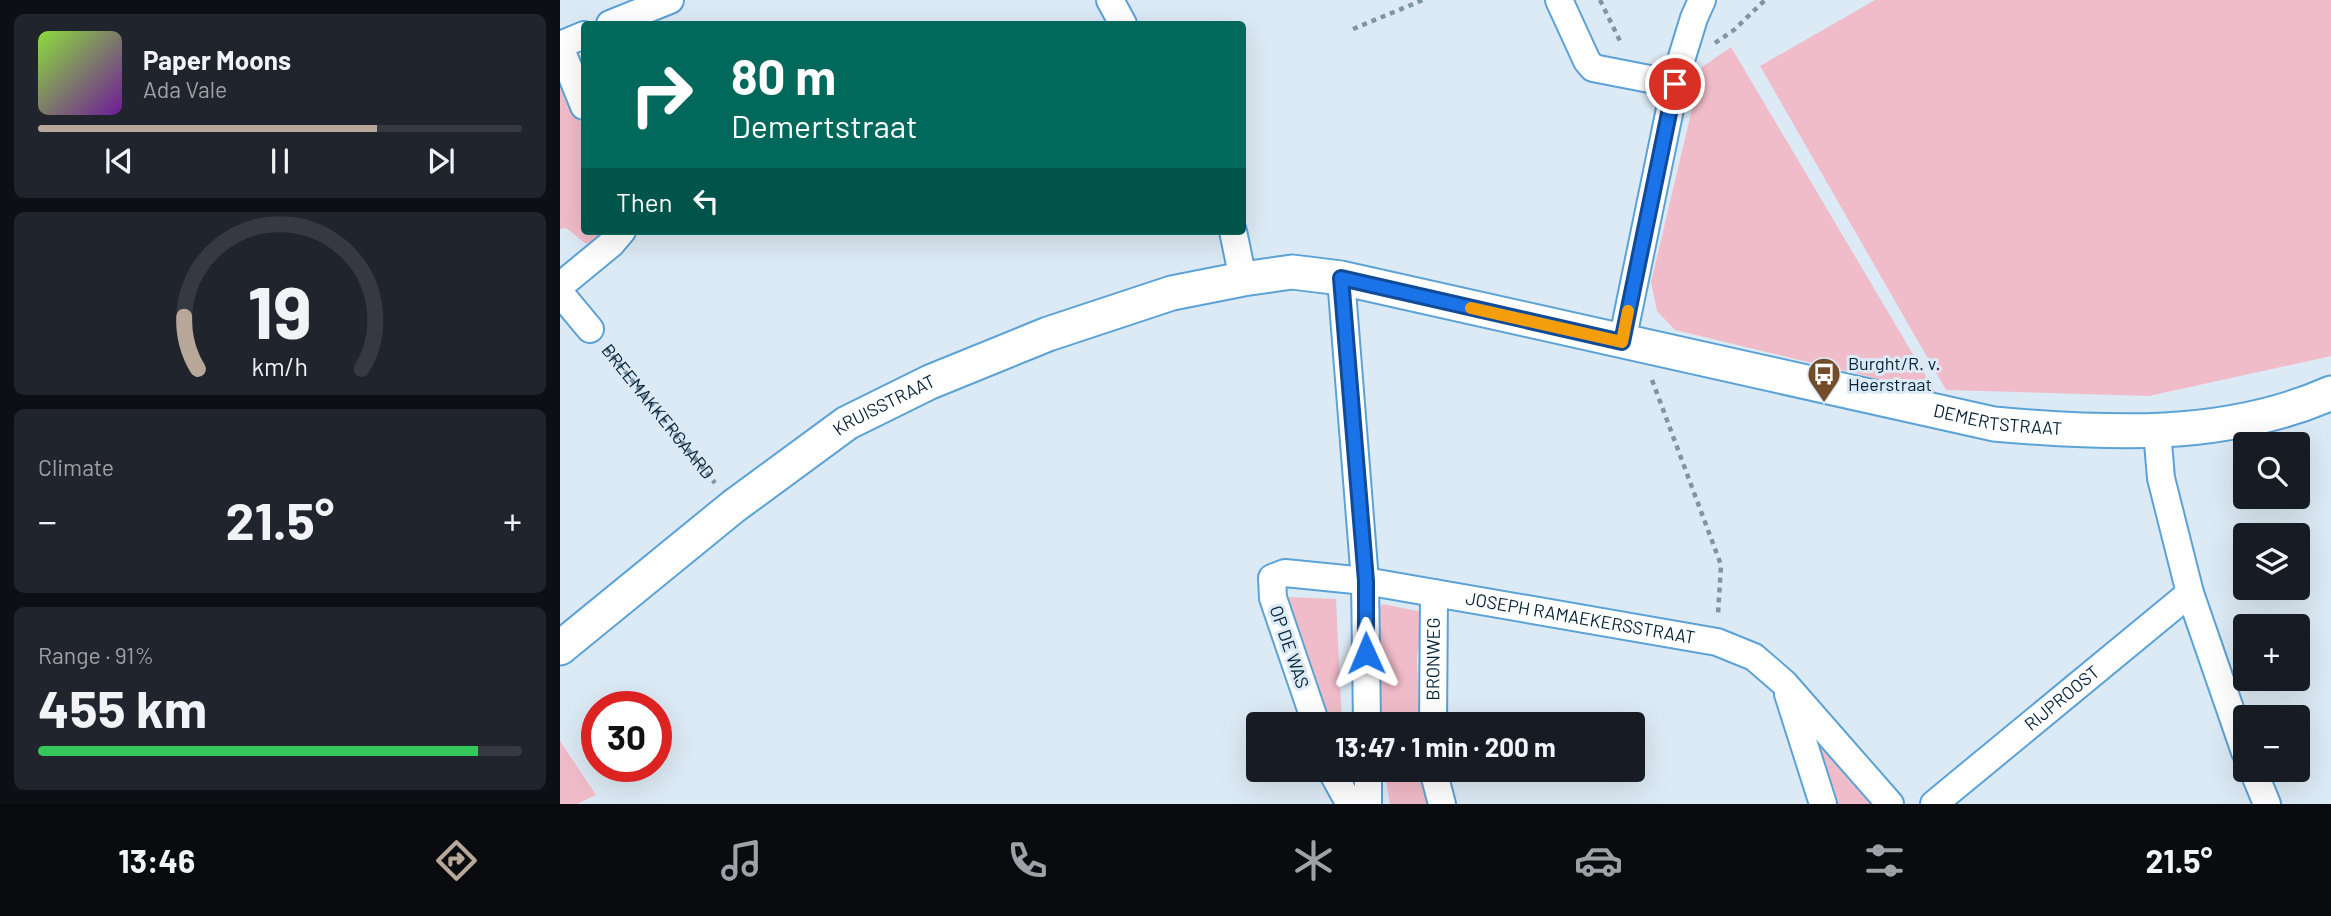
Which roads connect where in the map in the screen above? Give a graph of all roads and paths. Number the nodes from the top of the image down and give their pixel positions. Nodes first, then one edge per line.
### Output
1 (670, 0) edge
2 (1110, 0) edge
3 (1423, 0) edge
4 (1559, 0) edge
5 (1702, 0) edge
6 (1765, 0) edge
7 (618, 21) edge
8 (1121, 21) edge
9 (1353, 29) dead end
10 (581, 36) edge
11 (560, 46) edge
12 (1676, 77) junction
13 (581, 98) edge
14 (619, 235) edge
15 (1235, 235) edge
16 (1255, 277) junction
17 (1341, 278) junction
18 (560, 286) edge
19 (560, 293) edge
20 (597, 337) joint
21 (1630, 344) junction
22 (2331, 393) edge
23 (2157, 431) junction
24 (721, 489) dead end
25 (1366, 581) junction
26 (1434, 593) junction
27 (2190, 593) junction
28 (1717, 642) junction
29 (560, 648) edge
30 (1784, 683) junction
31 (1312, 712) edge
32 (1367, 712) edge
33 (1433, 712) edge
34 (2233, 717) edge
35 (1338, 782) edge
36 (1368, 782) edge
37 (1436, 782) edge
38 (2258, 782) edge
39 (1352, 804) edge
40 (1368, 804) edge
41 (1442, 804) edge
42 (1824, 804) edge
43 (1890, 804) edge
44 (1934, 804) edge
45 (2267, 804) edge

1 - 7 street
2 - 8 street
3 - 9 path
4 - 12 street
5 - 12 street
6 - 12 path
10 - 11 street
11 - 13 street
12 - 21 street
14 - 18 street
15 - 16 street
16 - 17 street, DEMERTSTRAAT
16 - 29 street, KRUISSTRAAT
17 - 21 street, DEMERTSTRAAT
17 - 25 street
19 - 20 street, BREEMAKKERGAARD
20 - 24 path, BREEMAKKERGAARD
21 - 23 street, DEMERTSTRAAT
21 - 28 path
22 - 23 street, DEMERTSTRAAT
23 - 27 street
25 - 26 street, JOSEPH RAMAEKERSSTRAAT
25 - 31 street, OP DE WAS
25 - 32 street
26 - 28 street, JOSEPH RAMAEKERSSTRAAT
26 - 33 street, BRONWEG
27 - 34 street
27 - 44 street, RIJPROOST
28 - 30 street, JOSEPH RAMAEKERSSTRAAT
30 - 42 street
30 - 43 street, JOSEPH RAMAEKERSSTRAAT
35 - 39 street
36 - 40 street
37 - 41 street
38 - 45 street

